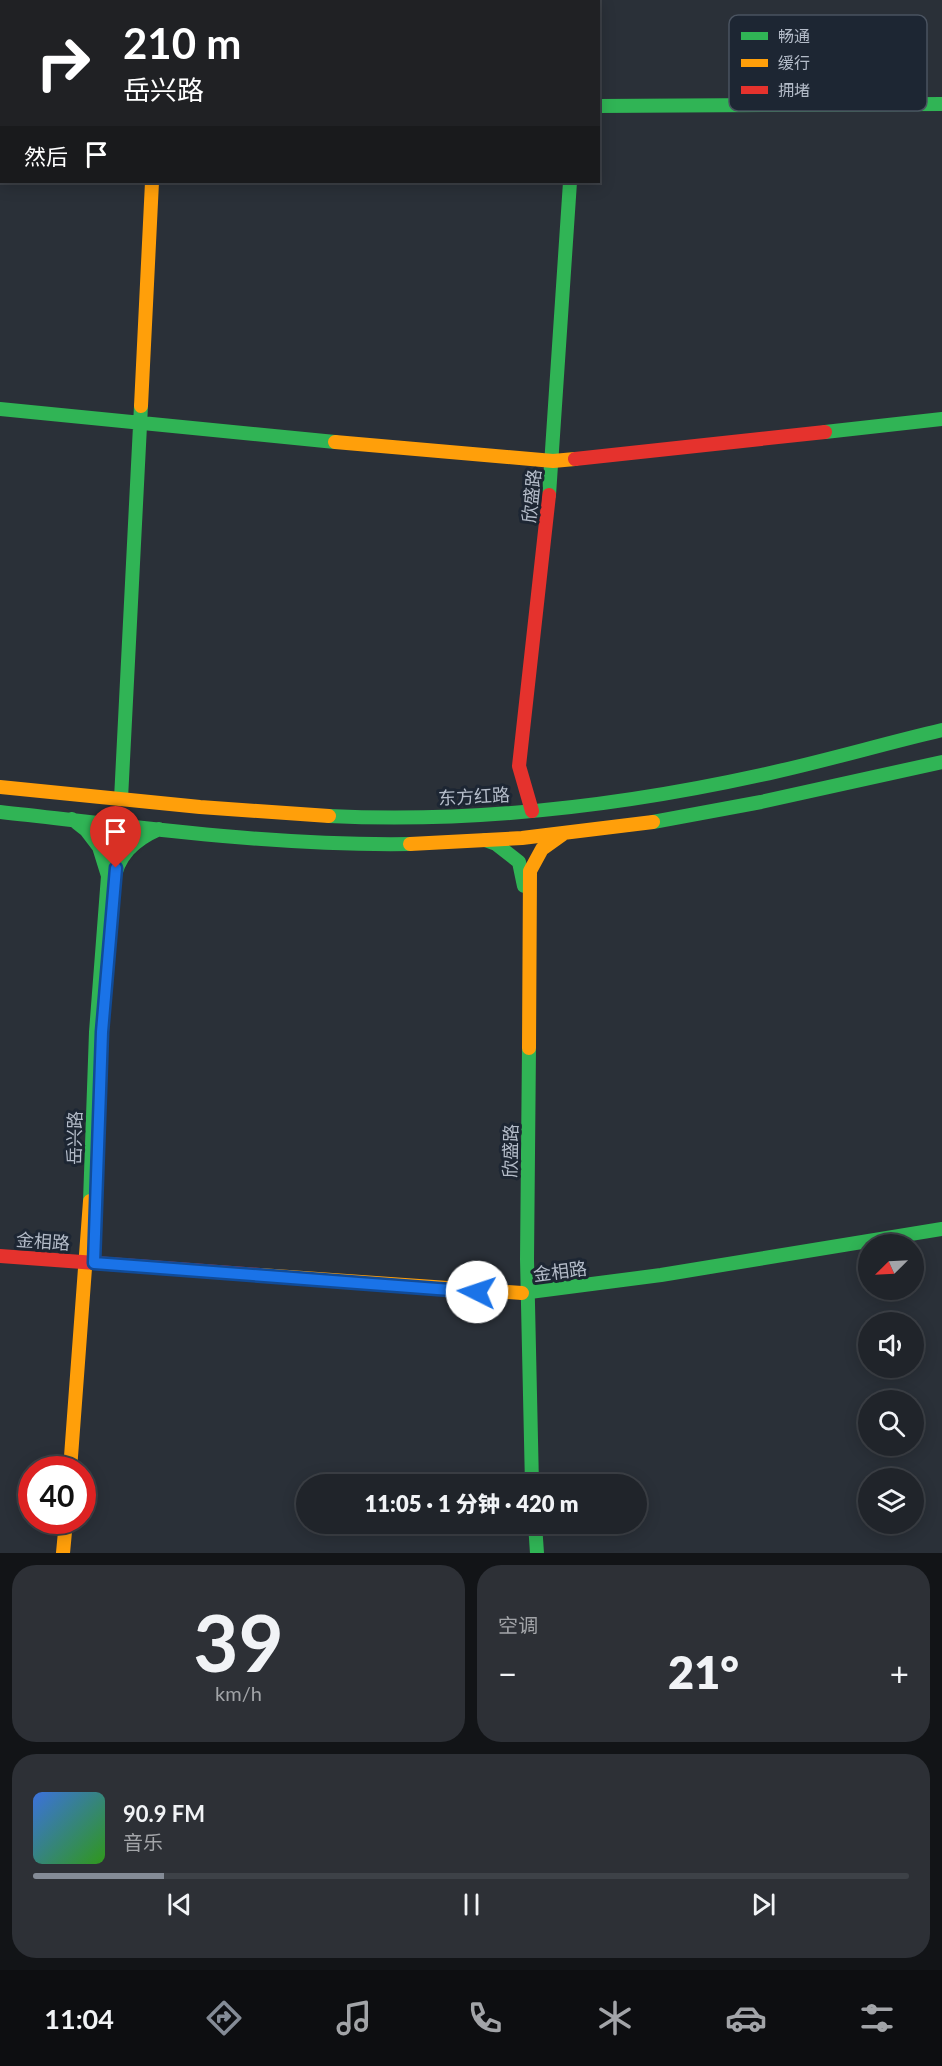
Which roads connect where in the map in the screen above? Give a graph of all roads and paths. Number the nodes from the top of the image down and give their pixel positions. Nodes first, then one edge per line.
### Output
1 (927, 104) edge
2 (942, 104) edge
3 (729, 105) edge
4 (600, 106) edge
5 (152, 183) edge
6 (570, 183) edge
7 (0, 409) edge
8 (942, 419) edge
9 (139, 424) junction
10 (553, 461) junction
11 (942, 730) edge
12 (942, 762) edge
13 (0, 787) edge
14 (121, 799) junction
15 (532, 811) junction
16 (0, 812) edge
17 (72, 819) junction
18 (159, 829) junction
19 (564, 834) junction
20 (485, 840) junction
21 (942, 1229) edge
22 (942, 1236) edge
23 (924, 1239) edge
24 (858, 1249) edge
25 (0, 1256) edge
26 (0, 1263) edge
27 (90, 1266) junction
28 (525, 1297) junction
29 (71, 1456) edge
30 (77, 1456) edge
31 (526, 1474) edge
32 (532, 1474) edge
33 (65, 1534) edge
34 (71, 1534) edge
35 (530, 1534) edge
36 (536, 1534) edge
37 (63, 1553) edge
38 (69, 1553) edge
39 (531, 1553) edge
40 (537, 1553) edge

1 - 2 street
3 - 4 street
5 - 9 street
6 - 10 street, 欣盛路
7 - 9 street
8 - 10 street
9 - 10 street
9 - 14 street
10 - 15 street, 欣盛路
11 - 15 street, 东方红路
12 - 19 street
13 - 14 street, 东方红路
14 - 15 street, 东方红路
16 - 17 street
17 - 18 street
17 - 27 street, 岳兴路
18 - 20 street
18 - 27 street, 岳兴路
19 - 20 street
19 - 28 street, 欣盛路
20 - 28 street, 欣盛路
21 - 28 street, 金相路
22 - 23 street
24 - 28 street, 金相路
25 - 27 street, 金相路
26 - 27 street, 金相路
27 - 28 street, 金相路
27 - 29 street, 岳兴路
27 - 30 street, 岳兴路
28 - 31 street, 欣盛路
28 - 32 street, 欣盛路
33 - 37 street
34 - 38 street
35 - 39 street
36 - 40 street

